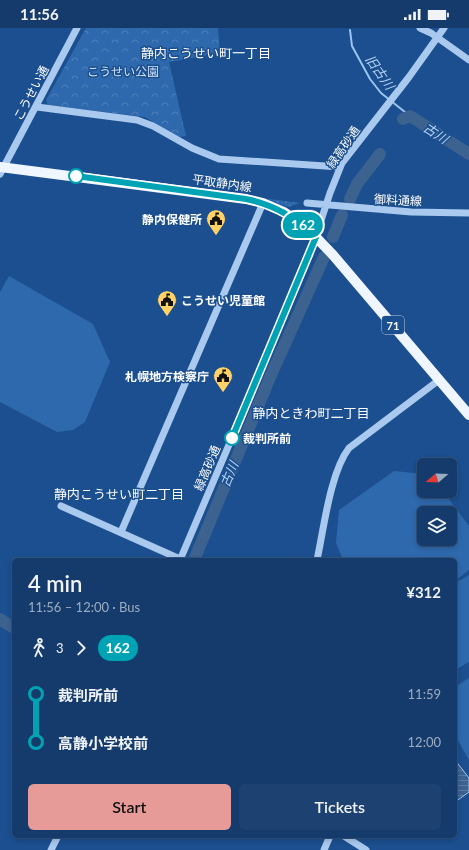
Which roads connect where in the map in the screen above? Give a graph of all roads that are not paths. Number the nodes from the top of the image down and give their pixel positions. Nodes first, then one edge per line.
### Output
1 (77, 28) edge
2 (420, 28) edge
3 (444, 28) edge
4 (438, 38) junction
5 (469, 60) edge
6 (37, 107) junction
7 (340, 167) junction
8 (1, 169) edge
9 (263, 203) junction
10 (307, 203) dead end
11 (326, 205) junction
12 (469, 213) edge
13 (316, 237) junction
14 (439, 380) junction
15 (469, 415) edge
16 (61, 506) dead end
17 (121, 532) junction
18 (178, 558) edge
19 (180, 558) edge
20 (317, 558) edge
21 (57, 838) edge
22 (329, 838) edge
23 (347, 838) edge
24 (51, 850) edge
25 (324, 850) edge
26 (366, 850) edge

1 - 6 street, こうせい通
2 - 4 street
3 - 4 street, 緑高砂通
4 - 5 street
4 - 7 street, 緑高砂通
6 - 7 street
6 - 8 street, こうせい通
7 - 11 street, 緑高砂通
8 - 9 main road, 平取静内線 / 71
9 - 13 main road, 平取静内線 / 71
9 - 17 street
10 - 11 street, 御料通線
11 - 12 street, 御料通線
11 - 13 street, 緑高砂通
13 - 14 main road, 平取静内線 / 71
13 - 19 street, 緑高砂通
14 - 15 main road, 平取静内線 / 71
14 - 20 street
16 - 17 street
17 - 18 street
21 - 24 street
22 - 25 street
23 - 26 street

